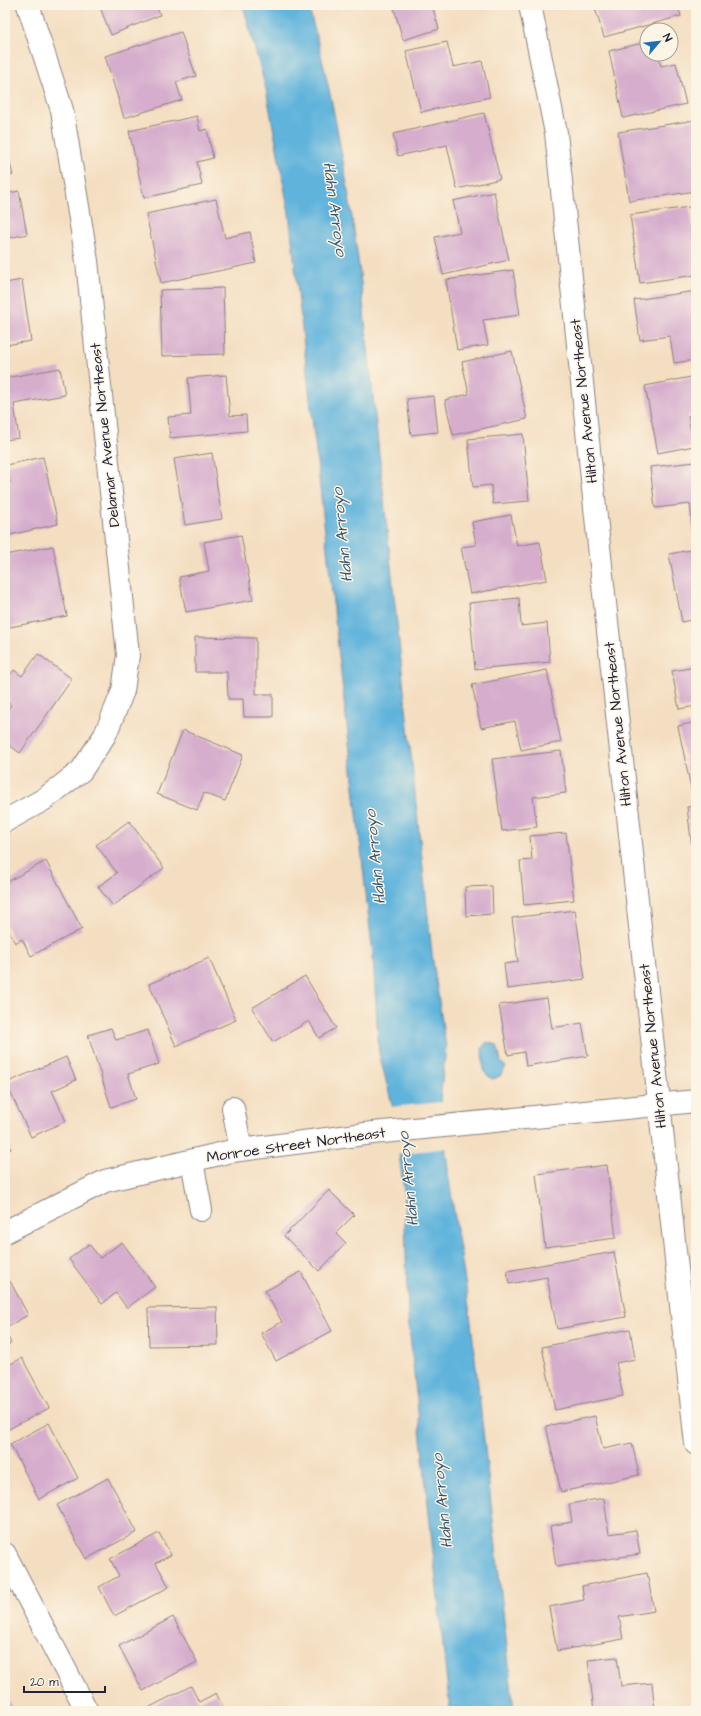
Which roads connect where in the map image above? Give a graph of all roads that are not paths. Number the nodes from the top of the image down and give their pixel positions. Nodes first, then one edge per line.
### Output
1 (28, 5) edge
2 (530, 5) edge
3 (5, 821) edge
4 (696, 1101) edge
5 (660, 1105) junction
6 (234, 1108) dead end
7 (241, 1150) junction
8 (192, 1160) junction
9 (201, 1210) dead end
10 (5, 1232) edge
11 (696, 1444) edge
12 (5, 1554) edge
13 (87, 1711) edge

1 - 3 street, Delamar Avenue Northeast
2 - 5 street, Hilton Avenue Northeast
4 - 5 street, Monroe Street Northeast
5 - 7 street, Monroe Street Northeast
5 - 11 street, Hilton Avenue Northeast
6 - 7 street
7 - 8 street, Monroe Street Northeast
8 - 9 street
8 - 10 street, Monroe Street Northeast
12 - 13 street

